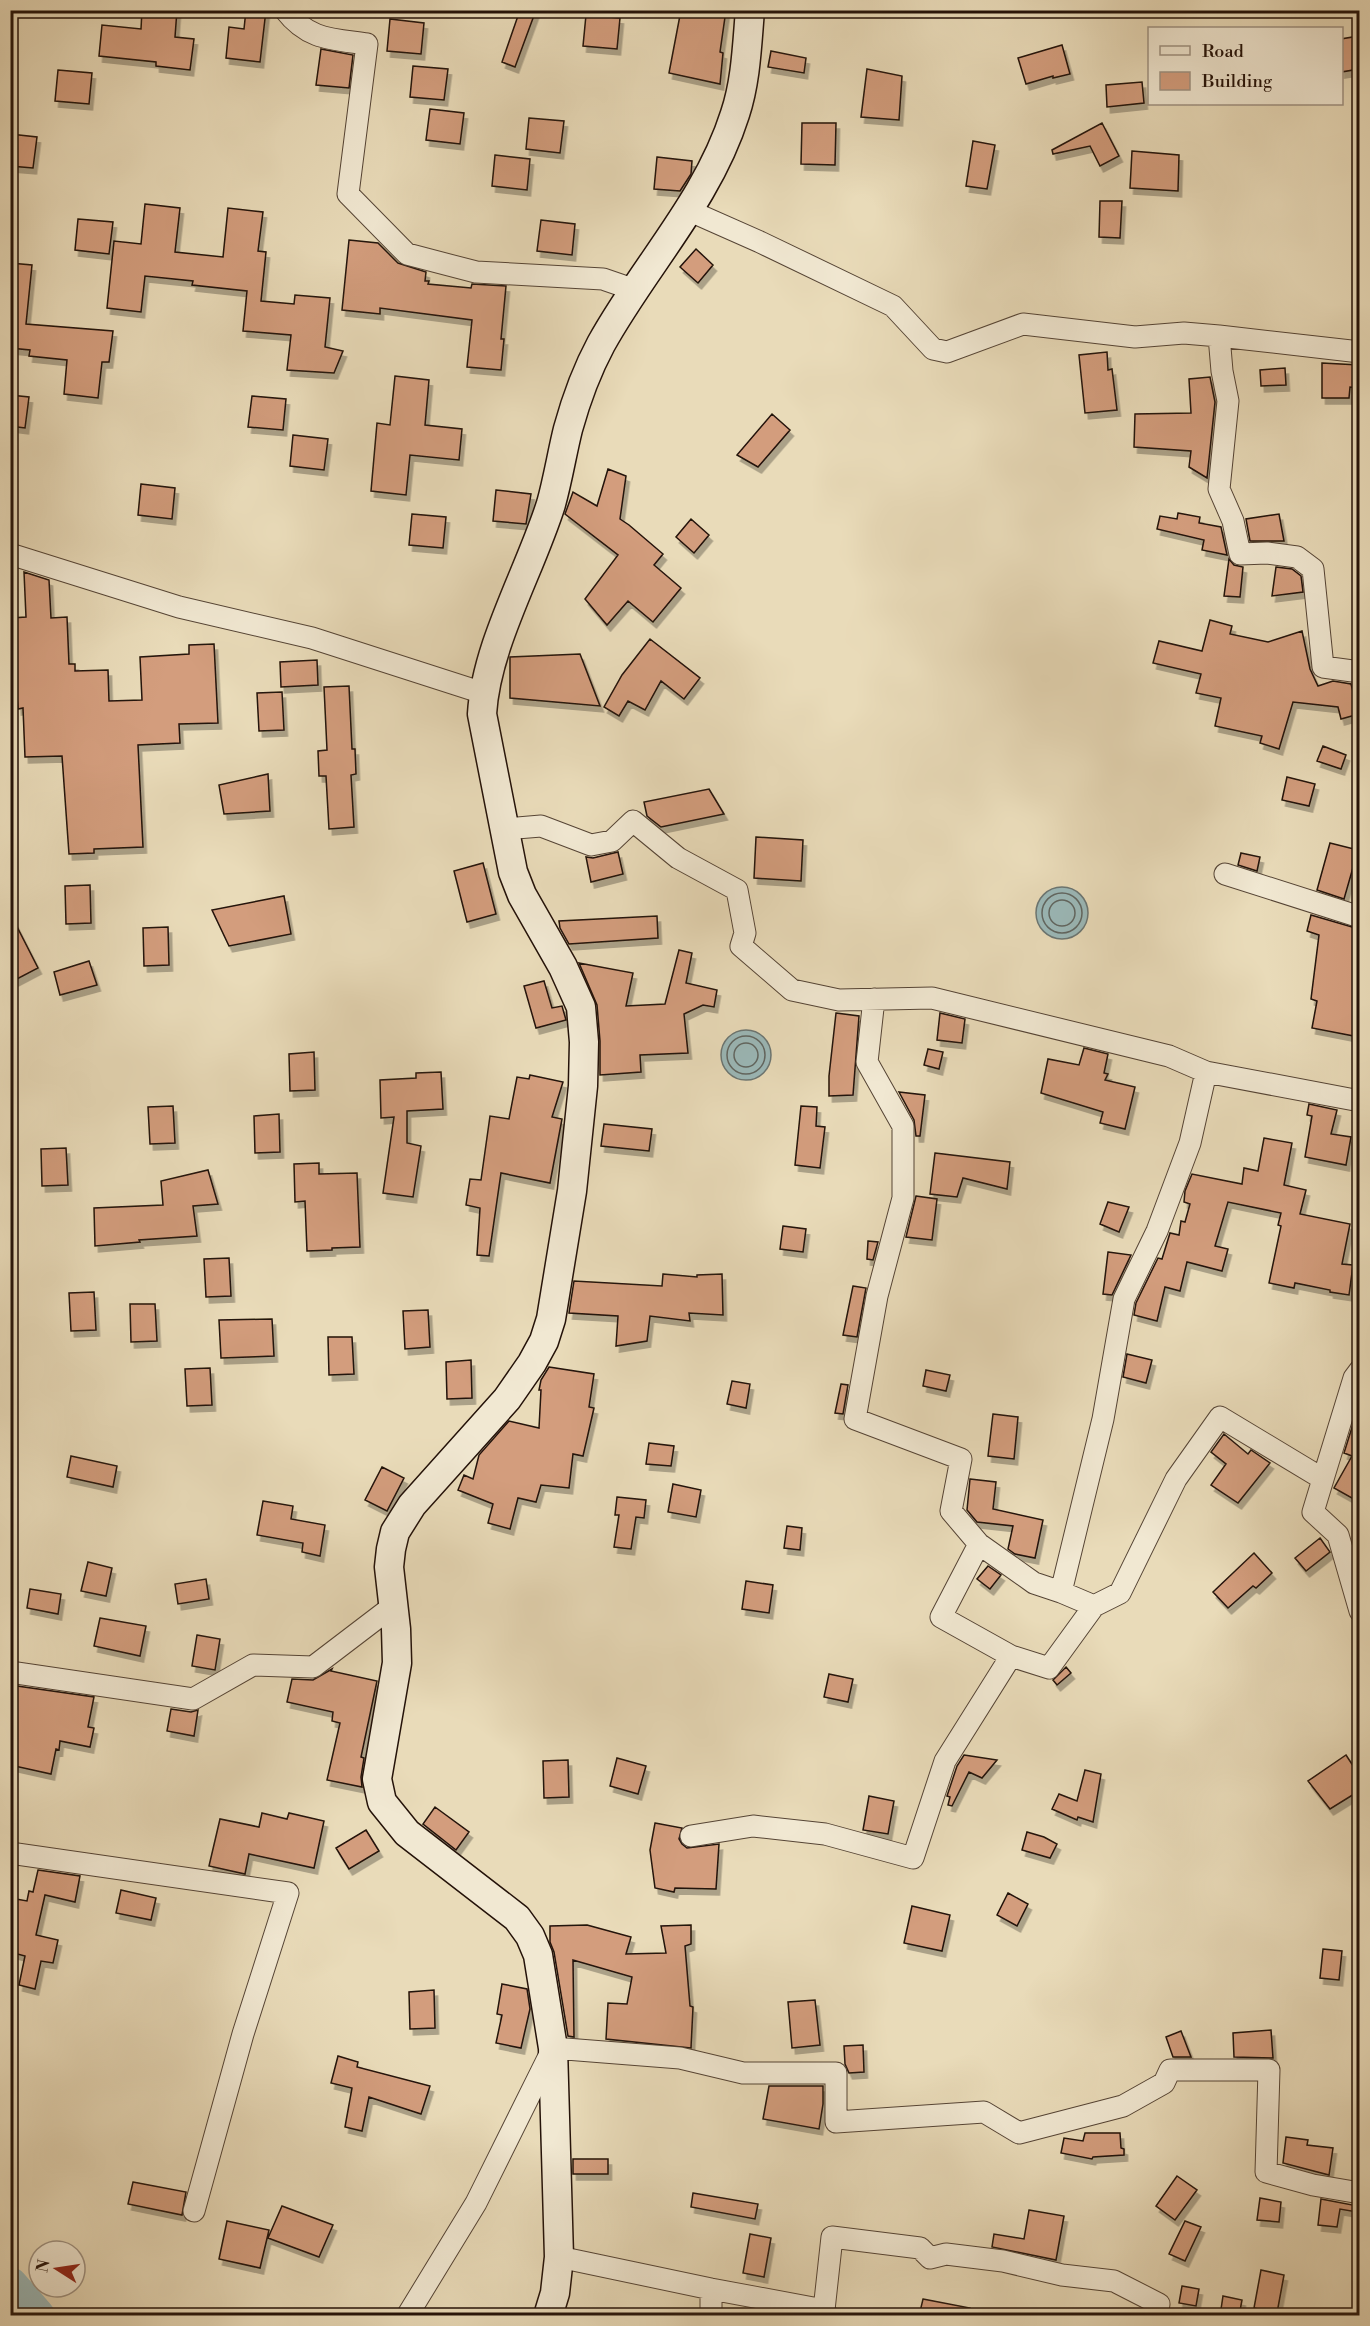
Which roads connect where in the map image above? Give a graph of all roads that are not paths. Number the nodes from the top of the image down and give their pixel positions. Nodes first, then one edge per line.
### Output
1 (285, 10) edge
2 (750, 10) edge
3 (690, 211) junction
4 (635, 290) junction
5 (1219, 336) junction
6 (1359, 352) edge
7 (10, 554) edge
8 (1359, 672) edge
9 (483, 693) junction
10 (505, 829) junction
11 (1225, 874) dead end
12 (1359, 917) edge
13 (874, 999) junction
14 (1206, 1072) junction
15 (1359, 1101) edge
16 (1359, 1370) edge
17 (1323, 1479) junction
18 (979, 1544) junction
19 (1061, 1592) junction
20 (393, 1606) junction
21 (1094, 1606) junction
22 (1359, 1611) edge
23 (1011, 1656) junction
24 (10, 1672) edge
25 (691, 1836) dead end
26 (10, 1853) edge
27 (553, 2048) junction
28 (1359, 2193) edge
29 (194, 2211) dead end
30 (559, 2257) junction
31 (711, 2289) junction
32 (826, 2313) edge
33 (407, 2316) edge
34 (548, 2316) edge
35 (711, 2316) edge
36 (1157, 2316) edge

1 - 4 street
2 - 3 street
3 - 4 street
3 - 5 street
4 - 9 street
5 - 6 street
5 - 8 street
7 - 9 street
9 - 10 street
10 - 13 street
10 - 20 street
11 - 12 street
13 - 14 street
13 - 18 street
14 - 15 street
14 - 19 street
16 - 17 street
17 - 21 street
17 - 22 street
18 - 19 street
18 - 23 street
19 - 21 street
20 - 24 street
20 - 27 street
21 - 23 street
23 - 25 street
26 - 29 street
27 - 28 street
27 - 30 street
27 - 33 street
30 - 31 street
30 - 34 street
31 - 32 street
31 - 35 street
32 - 36 street

